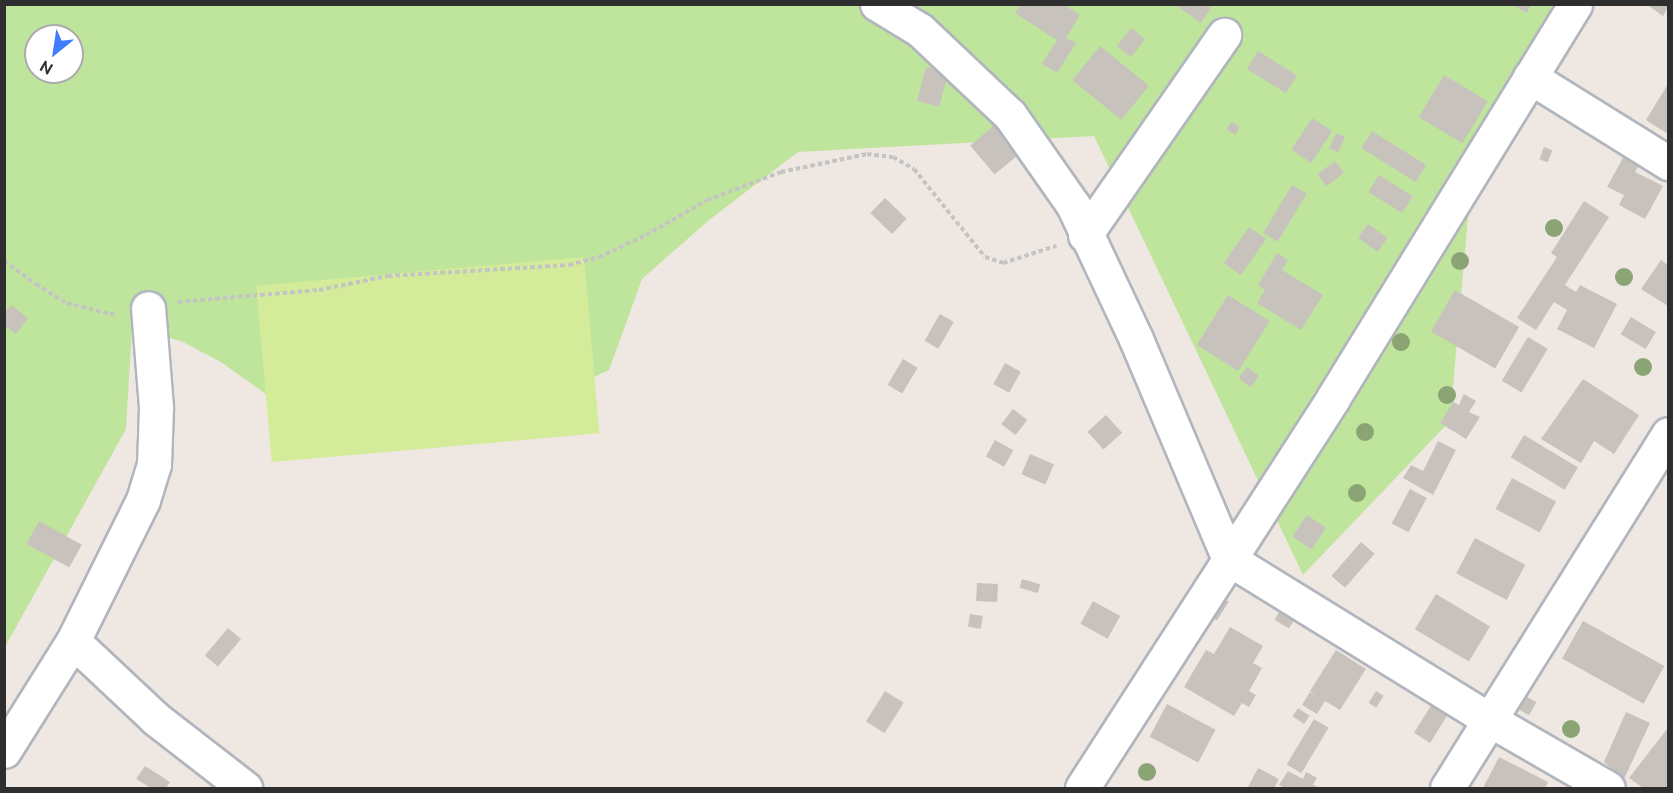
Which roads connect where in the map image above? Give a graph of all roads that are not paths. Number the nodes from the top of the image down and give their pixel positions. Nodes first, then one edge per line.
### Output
1 (877, 4) edge
2 (1575, 4) edge
3 (1224, 35) dead end
4 (1530, 77) junction
5 (1668, 163) edge
6 (1085, 235) junction
7 (148, 308) road end
8 (1668, 434) edge
9 (1229, 559) junction
10 (73, 641) junction
11 (1490, 720) junction
12 (4, 751) edge
13 (245, 789) edge
14 (1082, 789) edge
15 (1446, 789) edge
16 (1608, 789) edge

1 - 6 street
2 - 4 street
3 - 6 street
4 - 5 street
4 - 9 street
6 - 9 street
7 - 10 street
8 - 11 street
9 - 11 street
9 - 14 street
10 - 12 street
10 - 13 street
11 - 15 street
11 - 16 street

